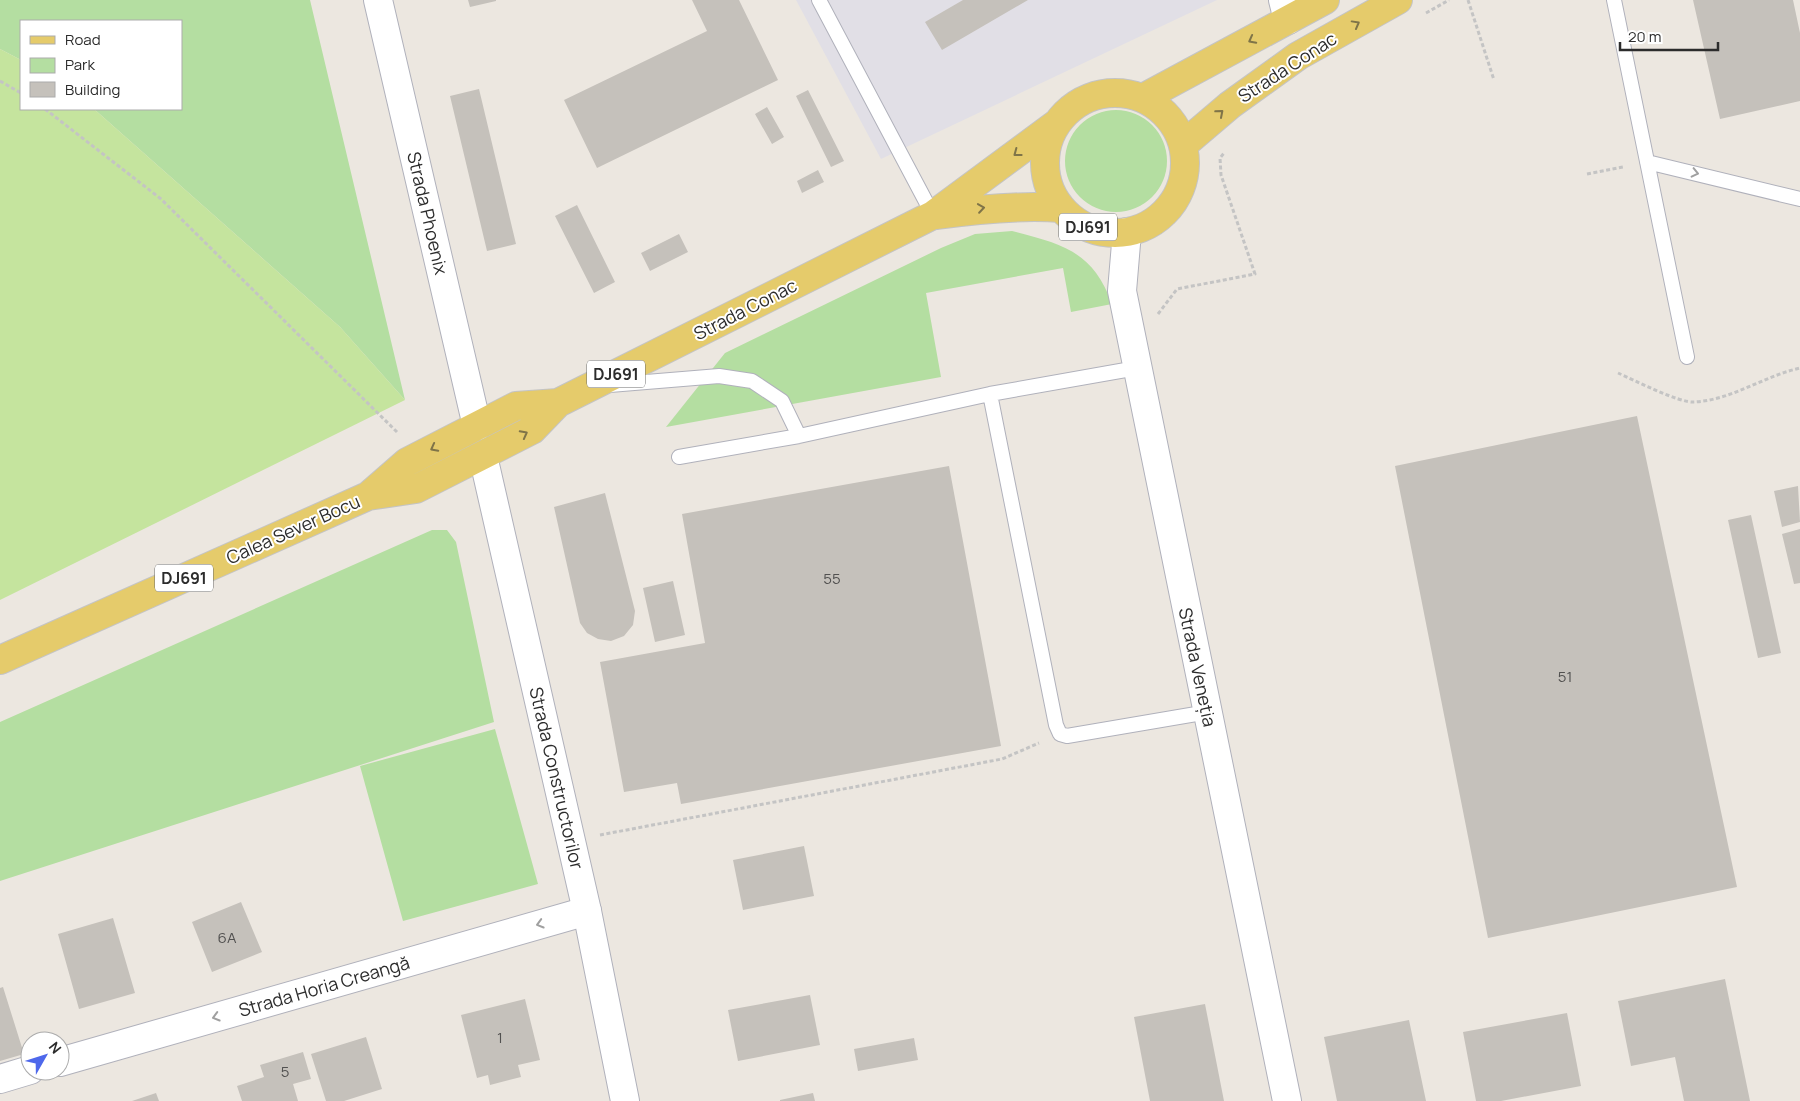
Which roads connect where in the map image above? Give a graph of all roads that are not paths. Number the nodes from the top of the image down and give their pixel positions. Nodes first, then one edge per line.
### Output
1 (378, 0) edge
2 (819, 0) edge
3 (1325, 0) edge
4 (1398, 0) edge
5 (1614, 0) edge
6 (1286, 10) edge
7 (1143, 98) junction
8 (1056, 124) junction
9 (1183, 145) junction
10 (1647, 162) junction
11 (1800, 199) edge
12 (1061, 208) junction
13 (933, 215) junction
14 (1127, 232) junction
15 (1687, 357) dead end
16 (1137, 368) junction
17 (592, 386) junction
18 (990, 394) junction
19 (558, 403) junction
20 (477, 426) junction
21 (799, 436) junction
22 (483, 456) junction
23 (679, 458) dead end
24 (368, 496) junction
25 (0, 660) edge
26 (1208, 712) junction
27 (587, 911) junction
28 (70, 1059) edge
29 (20, 1073) edge
30 (0, 1079) edge
31 (626, 1101) edge
32 (1287, 1101) edge

1 - 20 street, Strada Phoenix
2 - 13 lane
3 - 6 main road, Strada Conac
9 -> 4 main road, Strada Conac
5 - 10 lane
6 -> 7 main road, Strada Conac
7 - 8 main road, DJ691
7 - 9 main road, DJ691
8 - 12 main road, DJ691
8 -> 13 main road, Strada Conac / DJ691
9 - 14 main road, DJ691
10 -> 11 lane
10 - 15 lane
13 -> 12 main road, Strada Conac / DJ691
12 - 14 main road, DJ691
13 - 17 main road, Strada Conac / DJ691
14 - 16 street, Strada Veneția
16 - 18 lane
16 - 26 street, Strada Veneția
17 - 19 main road, Strada Conac / DJ691
17 - 21 lane
18 - 21 lane
18 - 26 lane
19 - 20 main road, Strada Conac / DJ691
22 -> 19 main road, Strada Conac / DJ691
20 -> 24 main road, Calea Sever Bocu / DJ691
21 - 23 lane
22 - 24 main road, Calea Sever Bocu / DJ691
22 - 27 street, Strada Constructorilor
24 - 25 main road, Calea Sever Bocu / DJ691
26 - 32 street, Strada Veneția
27 -> 28 street, Strada Horia Creangă
27 - 31 street, Strada Constructorilor
29 - 30 street

